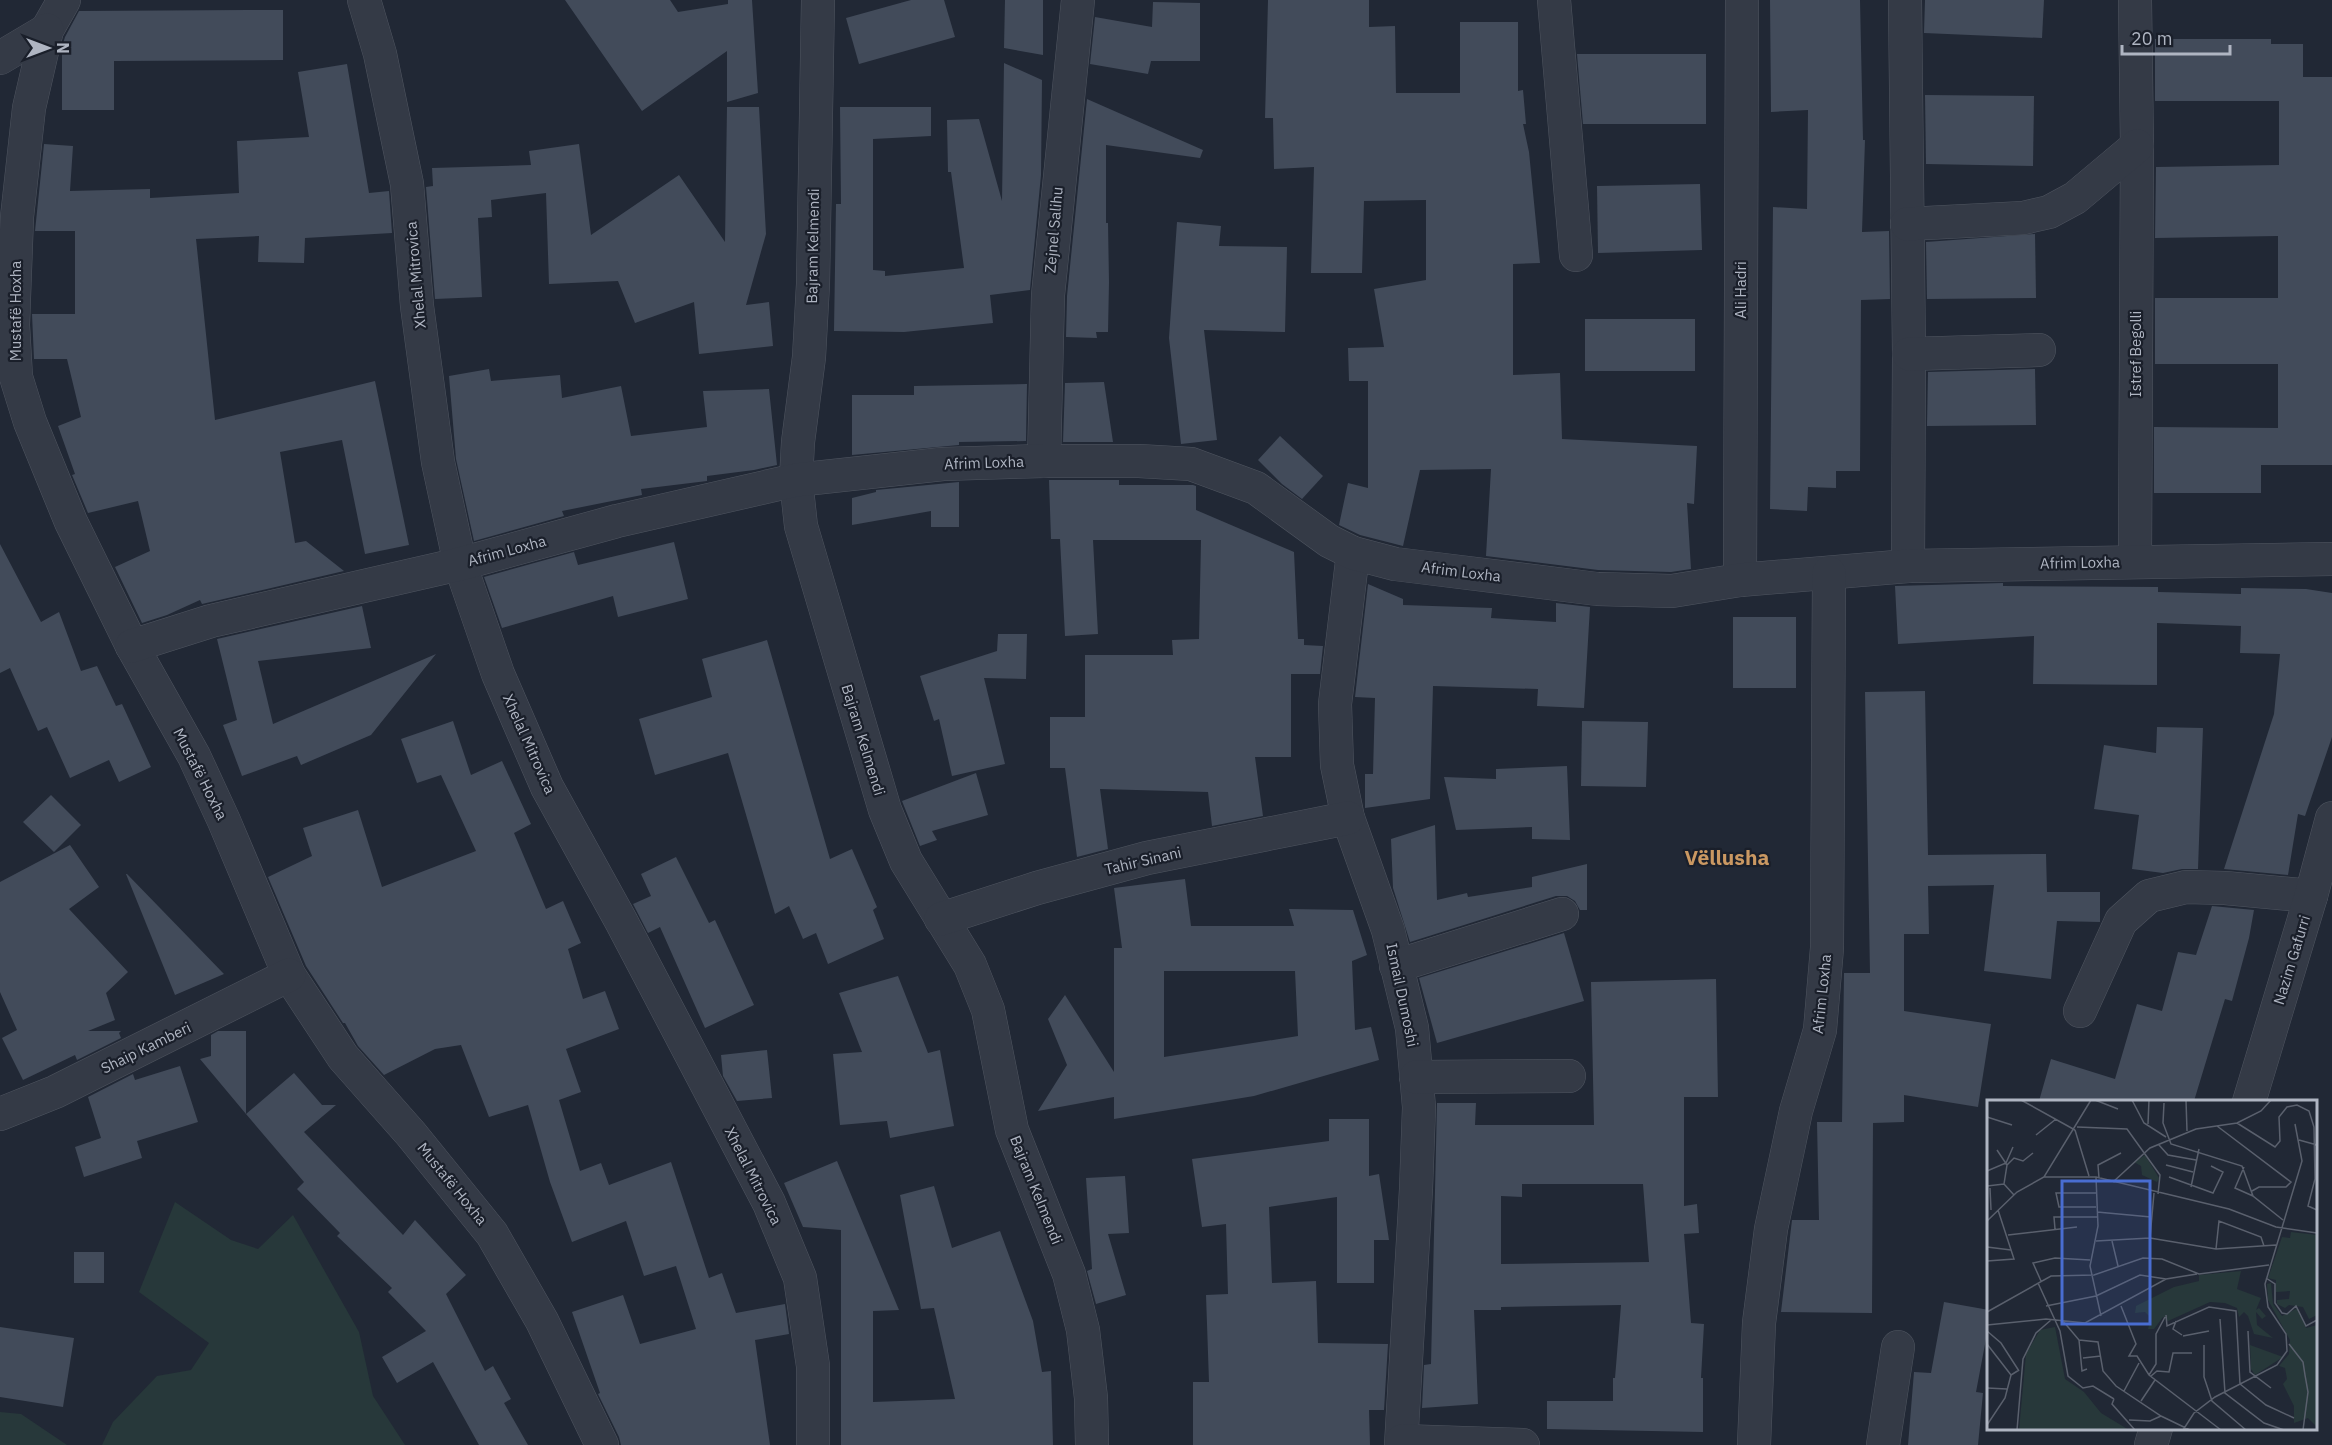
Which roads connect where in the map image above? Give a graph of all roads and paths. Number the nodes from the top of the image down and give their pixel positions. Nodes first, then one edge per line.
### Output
1 (64, 0) edge
2 (364, 0) edge
3 (818, 0) edge
4 (1077, 0) edge
5 (1554, 0) edge
6 (1742, 0) edge
7 (1905, 0) edge
8 (2135, 0) edge
9 (47, 30) junction
10 (0, 58) edge
11 (2137, 146) junction
12 (1907, 224) junction
13 (1576, 255) dead end
14 (2039, 351) dead end
15 (1909, 354) junction
16 (1044, 461) junction
17 (796, 480) junction
18 (1353, 553) junction
19 (2332, 559) edge
20 (2135, 561) junction
21 (460, 564) junction
22 (1908, 566) junction
23 (1829, 573) junction
24 (1740, 580) junction
25 (132, 646) junction
26 (1348, 818) junction
27 (2330, 836) edge
28 (2311, 896) junction
29 (1562, 914) dead end
30 (941, 919) junction
31 (1396, 966) junction
32 (289, 975) junction
33 (2080, 1011) dead end
34 (1569, 1076) dead end
35 (1416, 1077) junction
36 (2249, 1100) edge
37 (0, 1114) edge
38 (1898, 1347) dead end
39 (2155, 1430) edge
40 (1402, 1443) edge
41 (602, 1445) edge
42 (813, 1445) edge
43 (1092, 1445) edge
44 (1523, 1445) edge
45 (1754, 1445) edge
46 (1883, 1445) edge
47 (2151, 1445) edge

1 - 9 street
2 - 21 street, Xhelal Mitrovica
3 - 17 street, Bajram Kelmendi
4 - 16 street, Zejnel Salihu
5 - 13 street
6 - 24 street, Ali Hadri
7 - 12 street
8 - 11 street, Istref Begolli
9 - 10 street
9 - 25 street, Mustafë Hoxha
11 - 12 street
11 - 20 street, Istref Begolli
12 - 15 street
14 - 15 street
15 - 22 street
16 - 17 street, Afrim Loxha
16 - 18 street, Afrim Loxha
17 - 21 street, Afrim Loxha
17 - 30 street, Bajram Kelmendi
18 - 24 street, Afrim Loxha
18 - 26 street, Ismail Dumoshi
19 - 20 street, Afrim Loxha
20 - 22 street, Afrim Loxha
21 - 25 street, Afrim Loxha
21 - 42 street, Xhelal Mitrovica
22 - 23 street, Afrim Loxha
23 - 24 street, Afrim Loxha
23 - 45 street, Afrim Loxha
25 - 32 street, Mustafë Hoxha
26 - 30 street, Tahir Sinani
26 - 31 street, Ismail Dumoshi
27 - 28 street, Nazim Gafurri
28 - 33 street
28 - 36 street, Nazim Gafurri
29 - 31 street
30 - 43 street, Bajram Kelmendi
31 - 35 street, Ismail Dumoshi
32 - 37 street, Shaip Kamberi
32 - 41 street, Mustafë Hoxha
34 - 35 street
35 - 40 street, Ismail Dumoshi
38 - 46 street
39 - 47 street
40 - 44 street

